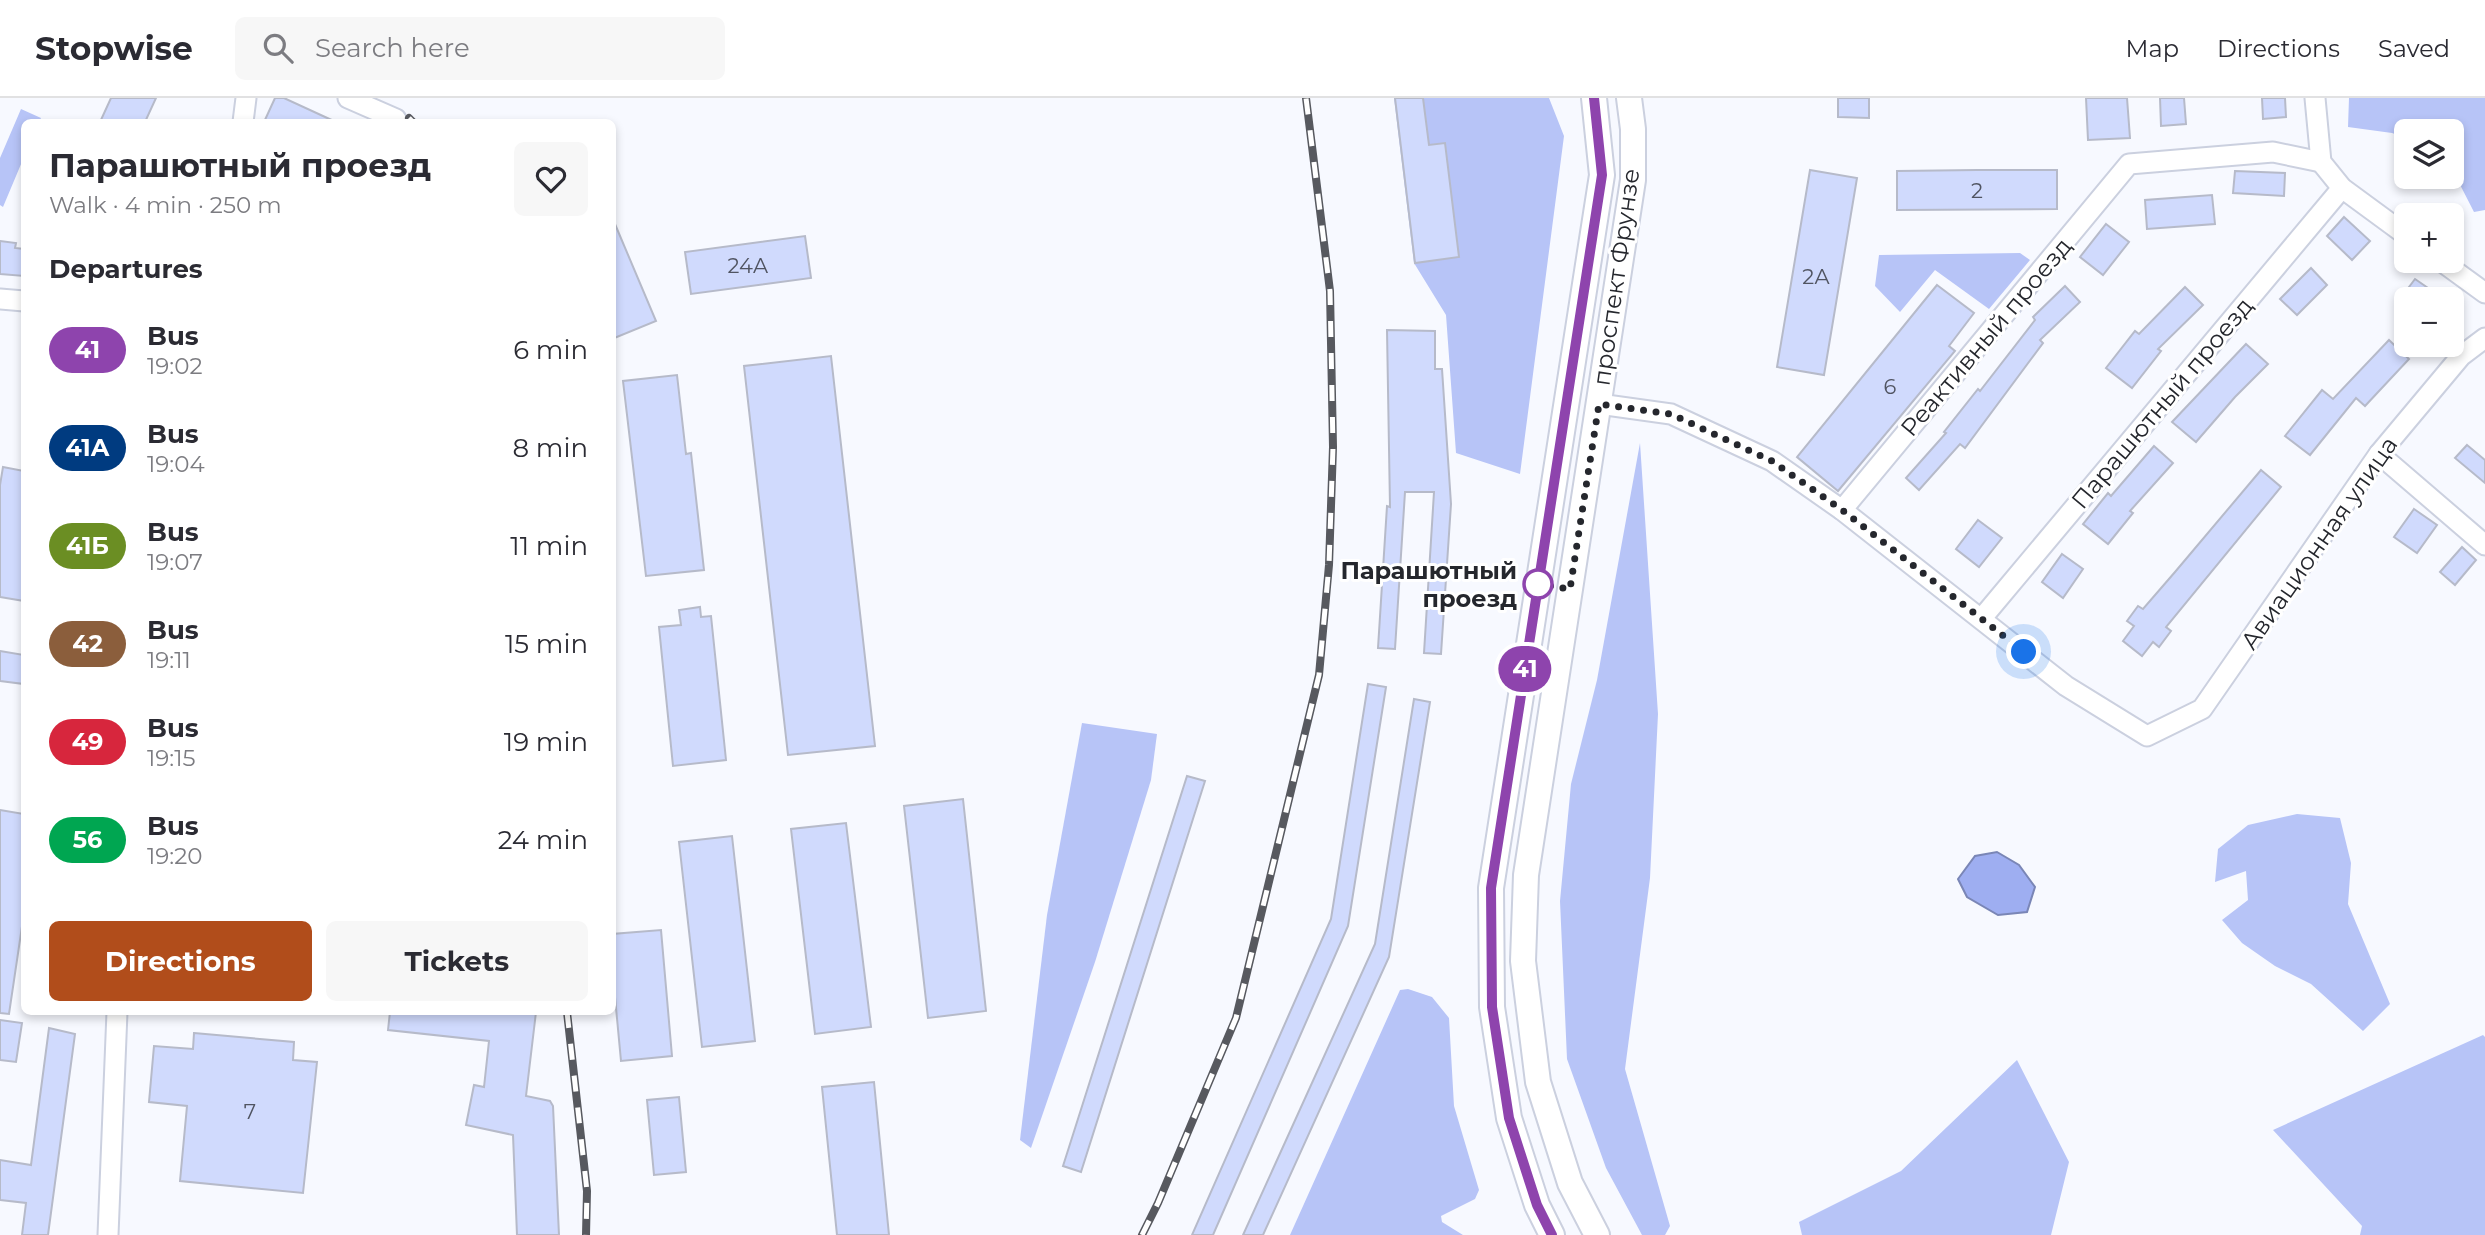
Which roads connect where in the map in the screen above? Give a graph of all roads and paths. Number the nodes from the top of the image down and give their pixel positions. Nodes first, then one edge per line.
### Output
1 (246, 98) edge
2 (348, 98) edge
3 (1594, 98) edge
4 (1629, 98) edge
5 (2315, 98) edge
6 (396, 118) dead end
7 (243, 119) edge
8 (2320, 162) junction
9 (2342, 188) junction
10 (2394, 226) edge
11 (2458, 273) edge
12 (2485, 293) edge
13 (0, 299) edge
14 (21, 301) edge
15 (2485, 338) edge
16 (1599, 404) junction
17 (2379, 454) junction
18 (1842, 510) junction
19 (2483, 538) edge
20 (1982, 618) junction
21 (117, 1015) edge
22 (108, 1235) edge
23 (1552, 1235) edge
24 (1597, 1235) edge

1 - 7 street
2 - 6 street
3 - 23 main road, проспект Фрунзе
4 - 16 main road, проспект Фрунзе
5 - 8 street
8 - 9 street
8 - 18 street, Реактивный проезд
9 - 10 street
9 - 20 street, Парашютный проезд
11 - 12 street
13 - 14 street
15 - 17 street, Авиационная улица
16 - 18 street
16 - 24 main road, проспект Фрунзе
17 - 19 street
17 - 20 street, Авиационная улица
18 - 20 street
21 - 22 street

